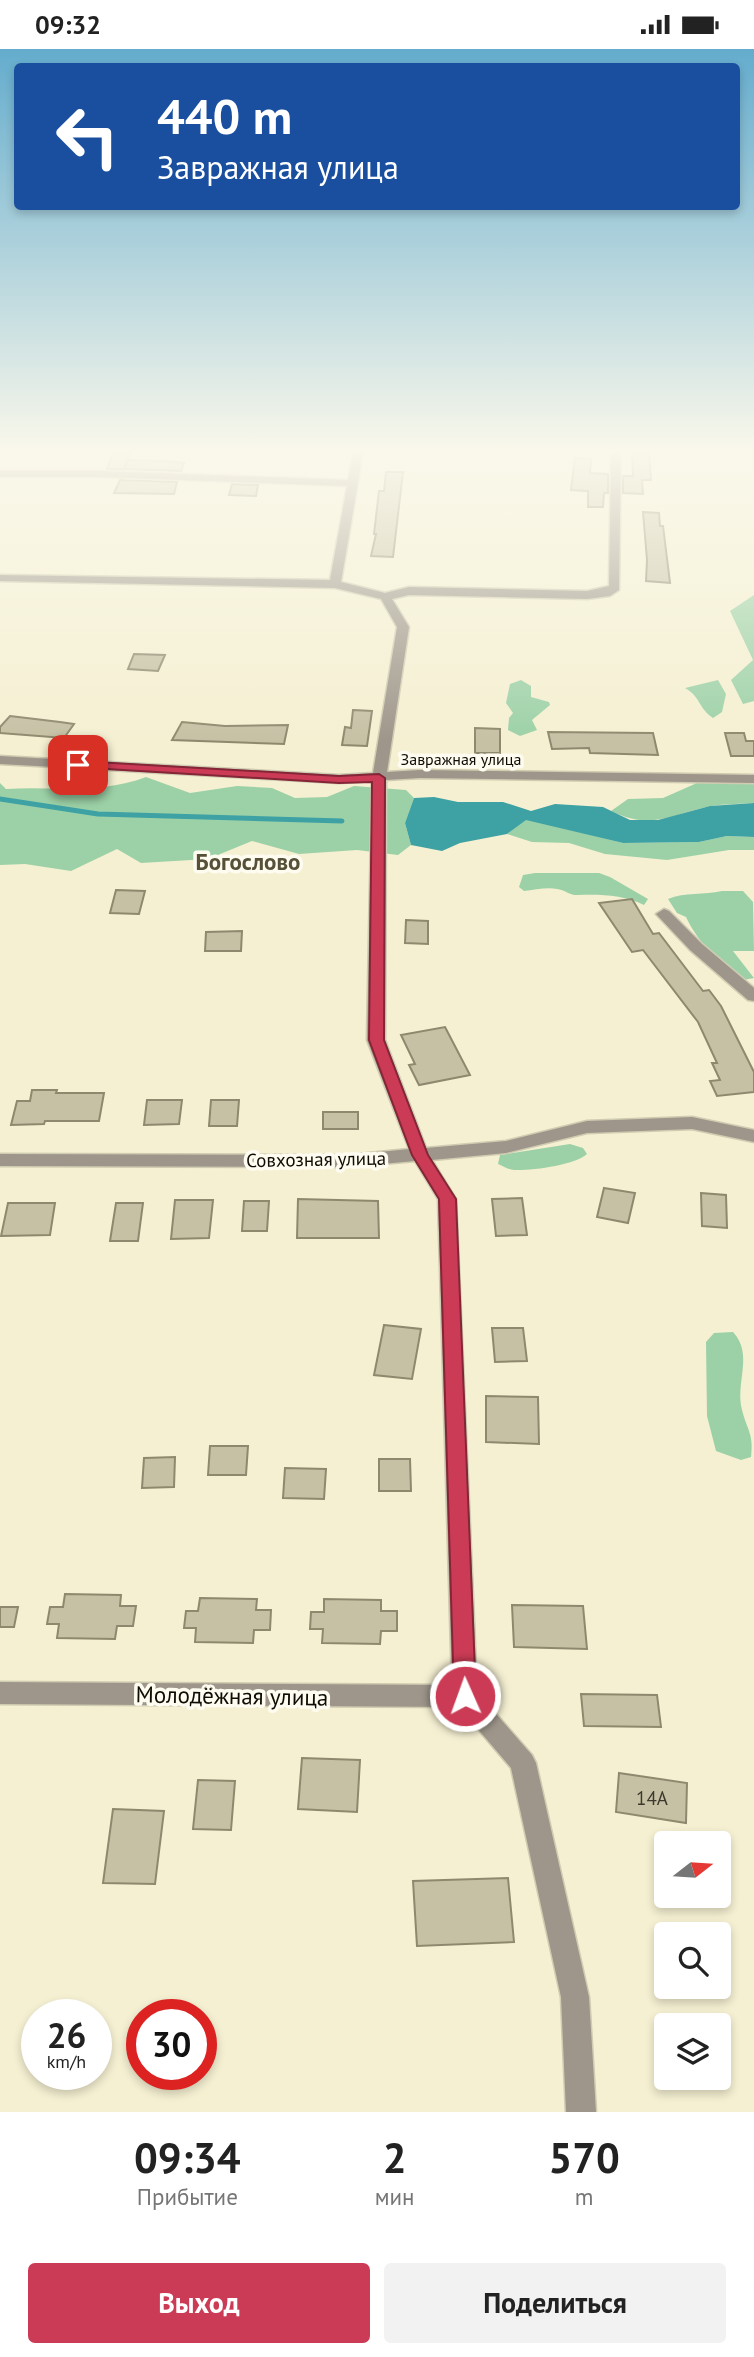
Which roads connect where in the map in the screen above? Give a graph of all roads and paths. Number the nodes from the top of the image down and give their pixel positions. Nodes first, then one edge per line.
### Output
1 (341, 549) edge
2 (615, 549) edge
3 (0, 578) edge
4 (335, 583) junction
5 (385, 597) junction
6 (0, 760) edge
7 (379, 778) junction
8 (754, 779) edge
9 (664, 914) dead end
10 (754, 996) edge
11 (754, 1136) edge
12 (420, 1155) junction
13 (0, 1160) edge
14 (0, 1693) edge
15 (465, 1696) junction
16 (581, 2112) edge

1 - 4 street
2 - 5 street
3 - 4 street
4 - 5 street
5 - 7 street
6 - 7 street, Завражная улица
7 - 8 street, Завражная улица
7 - 12 street
9 - 10 street
11 - 12 street, Совхозная улица
12 - 13 street, Совхозная улица
12 - 15 street
14 - 15 street, Молодёжная улица
15 - 16 street

